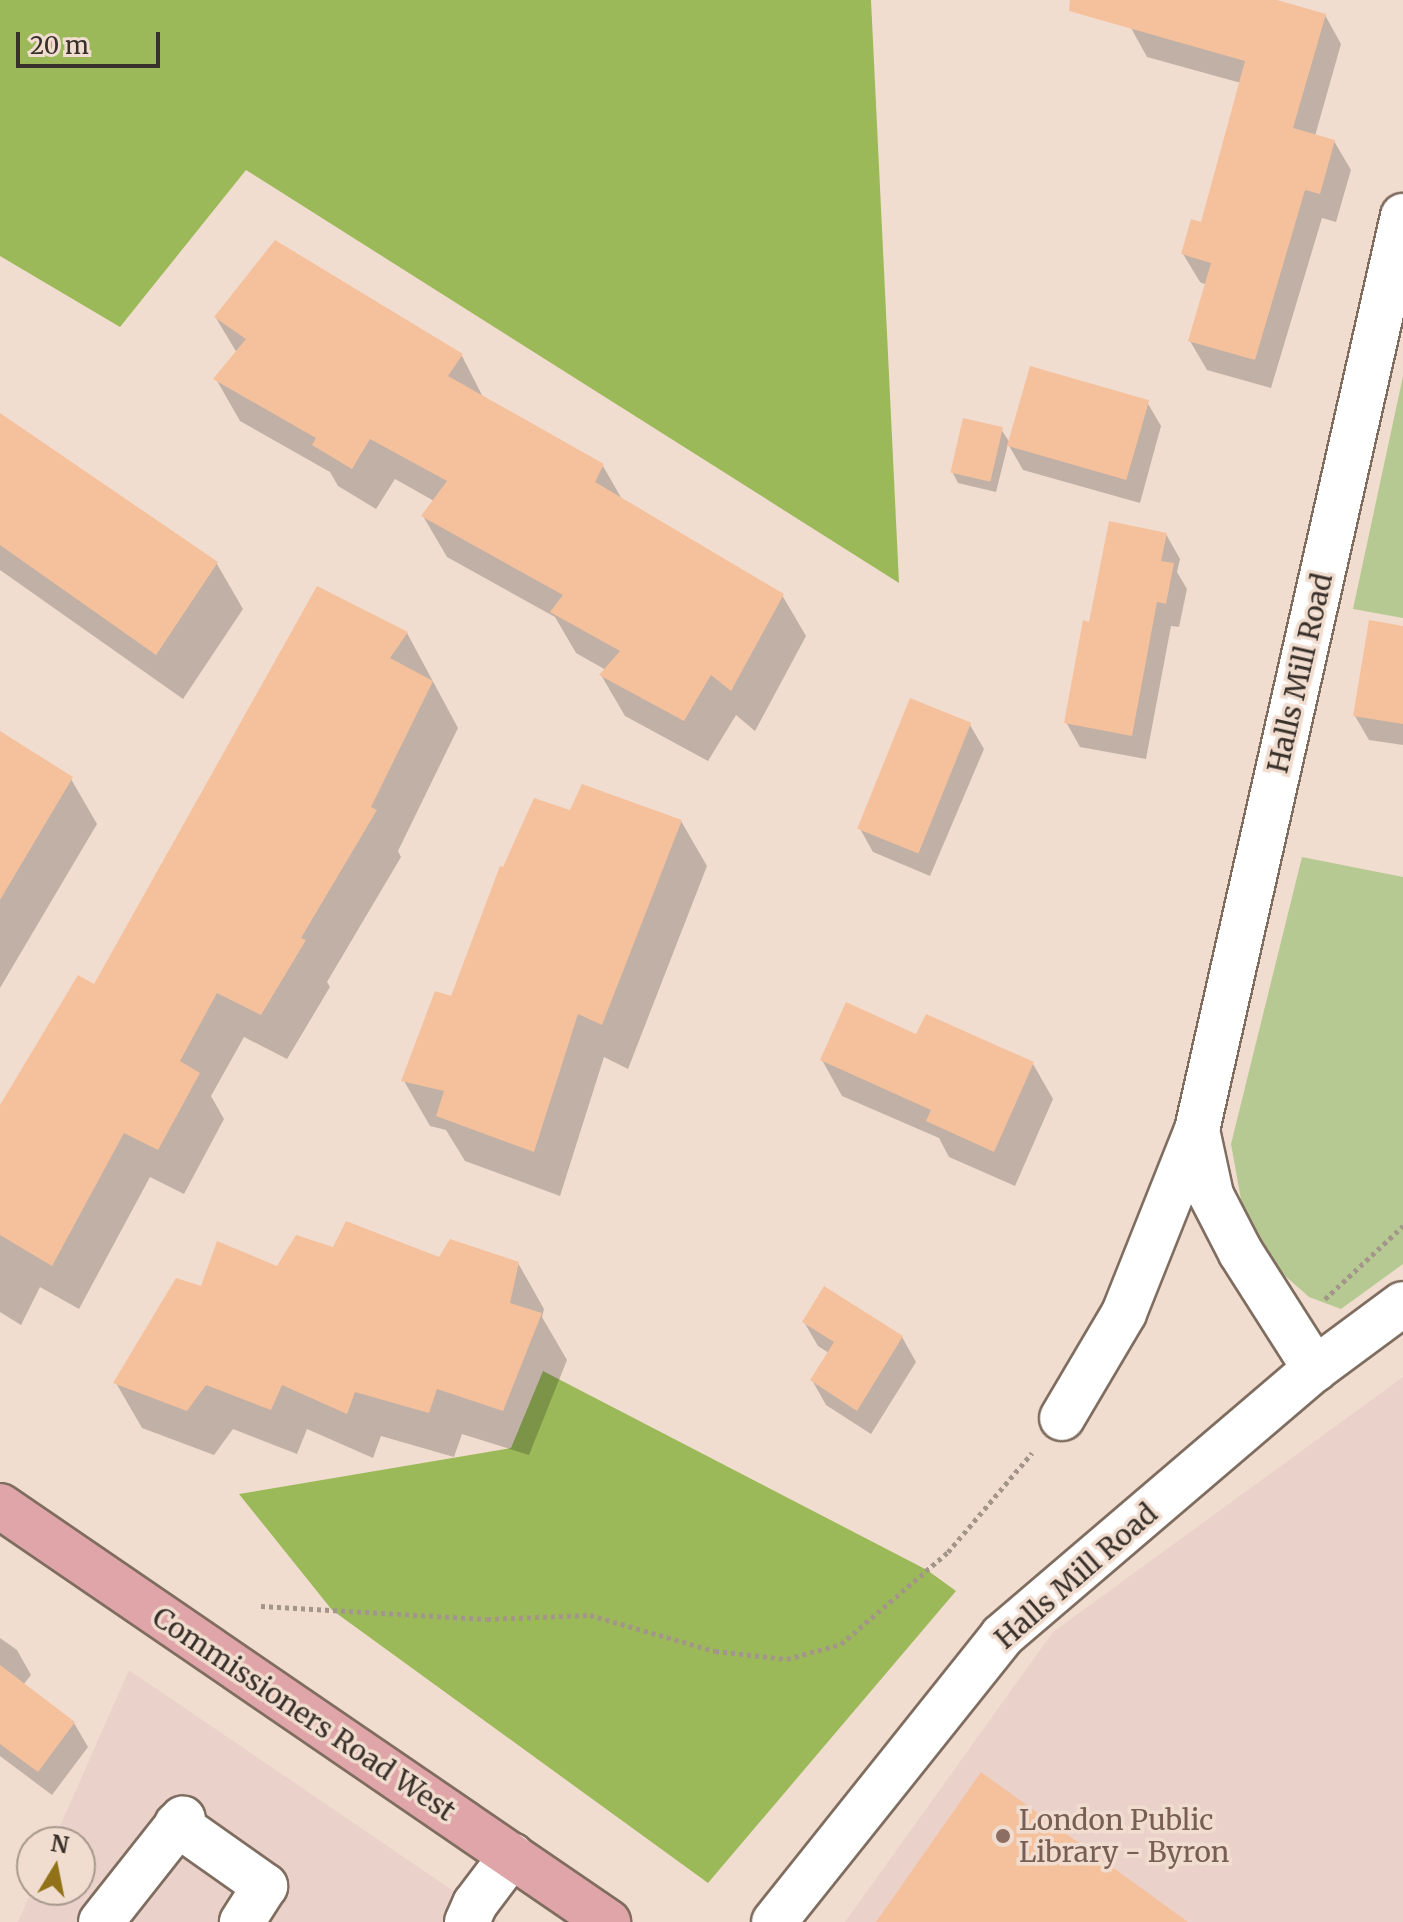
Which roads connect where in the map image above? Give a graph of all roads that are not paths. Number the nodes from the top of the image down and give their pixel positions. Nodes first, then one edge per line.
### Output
1 (1403, 216) edge
2 (1197, 1130) junction
3 (1403, 1304) edge
4 (1315, 1369) junction
5 (1062, 1418) road end
6 (0, 1506) edge
7 (512, 1855) junction
8 (101, 1922) edge
9 (242, 1922) edge
10 (467, 1922) edge
11 (608, 1922) edge
12 (774, 1922) edge

1 - 2 street, Halls Mill Road
2 - 4 street, Halls Mill Road
2 - 5 street, Halls Mill Road
3 - 4 street, Halls Mill Road
4 - 12 street, Halls Mill Road
6 - 7 main road, Commissioners Road West
7 - 10 street
7 - 11 main road, Commissioners Road West
8 - 9 street

